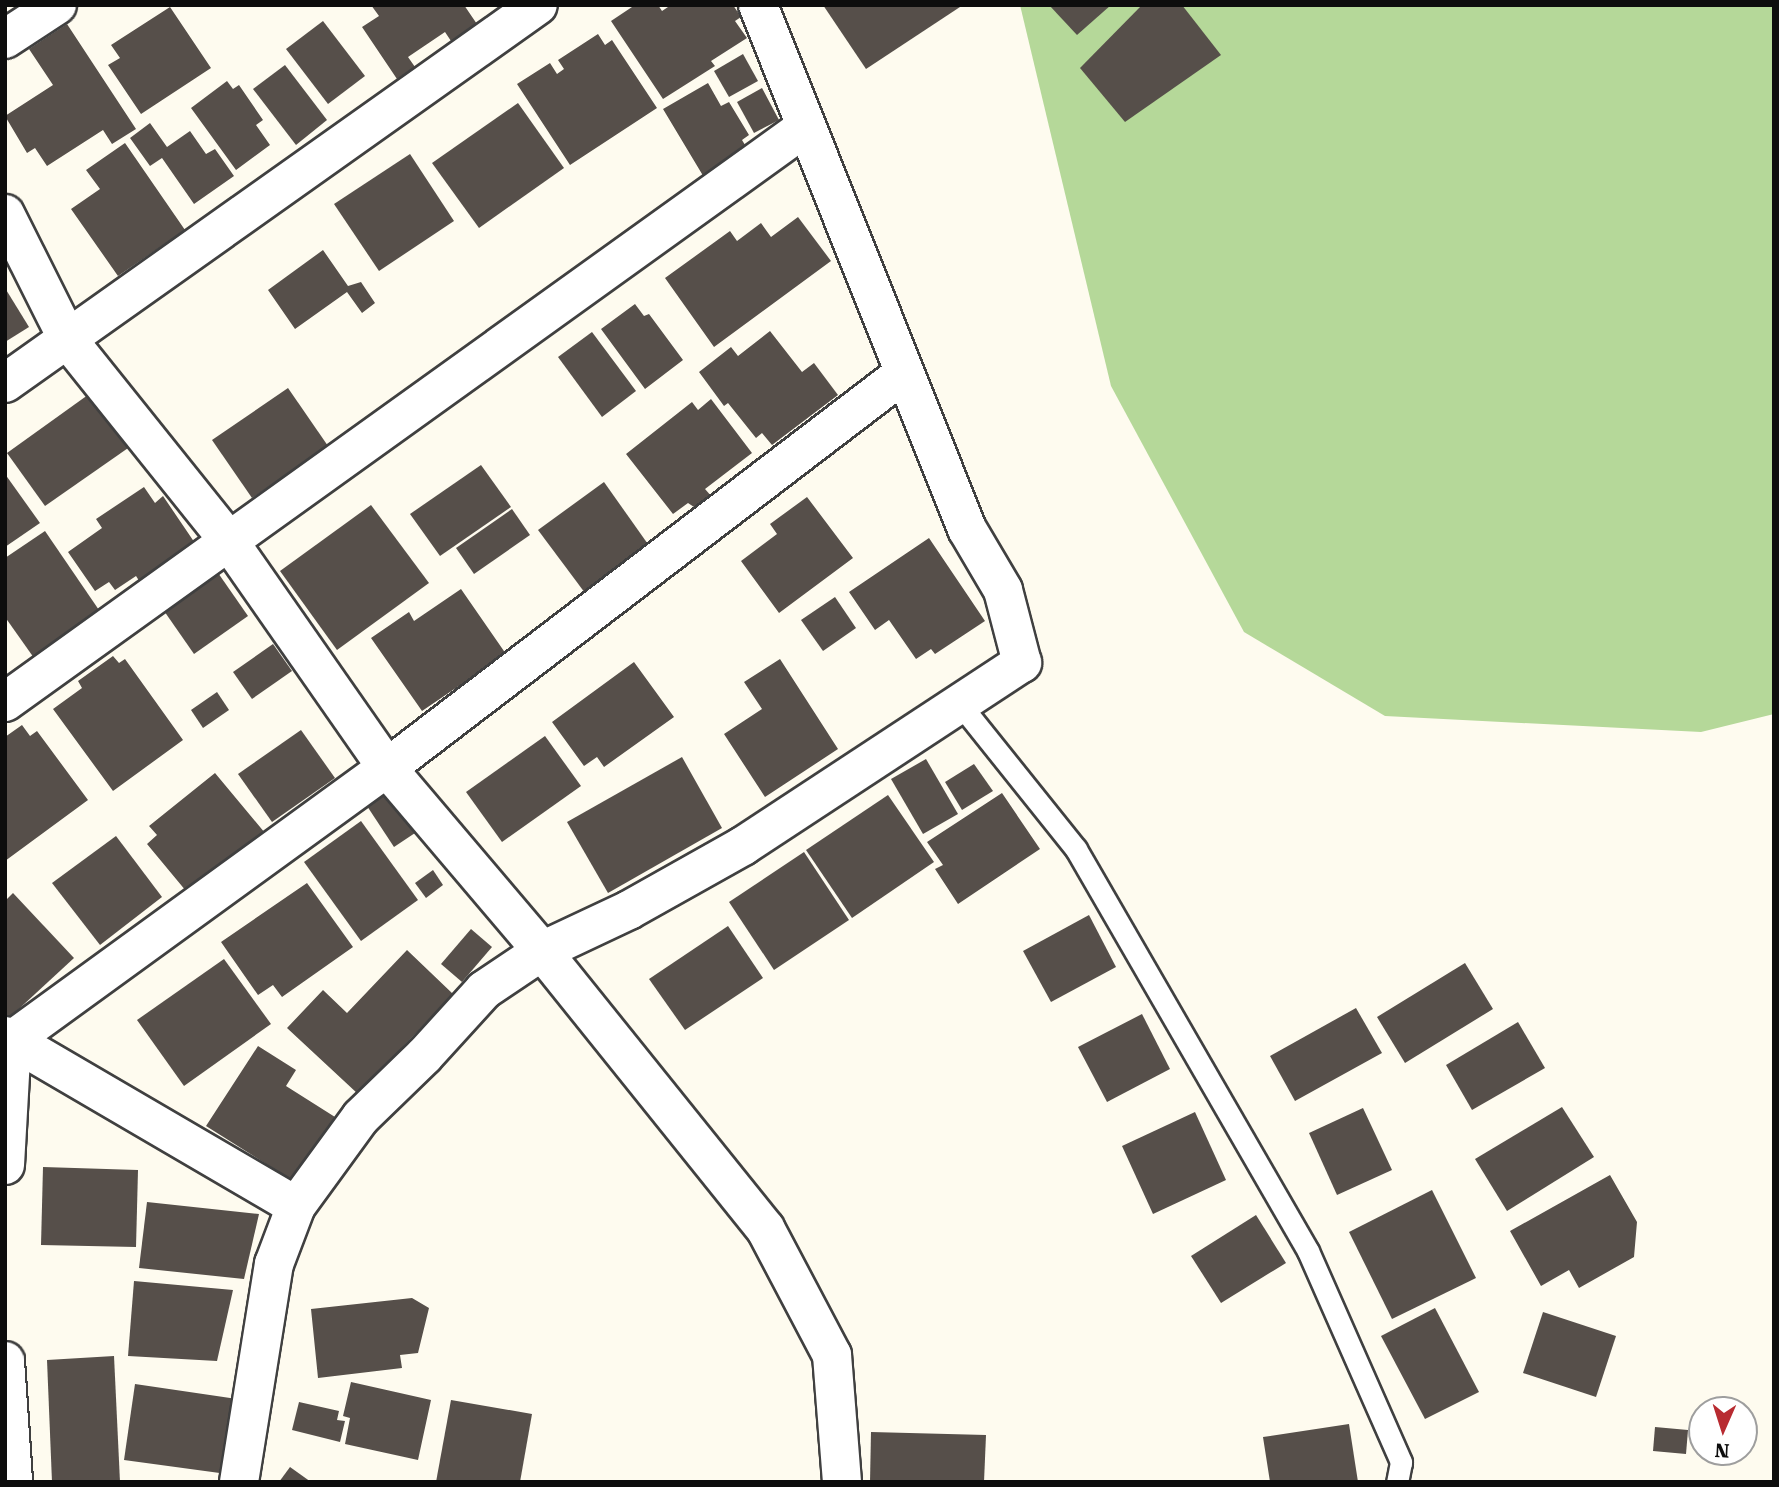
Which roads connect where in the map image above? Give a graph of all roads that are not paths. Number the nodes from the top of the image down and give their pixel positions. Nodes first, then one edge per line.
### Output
1 (57, 5) edge
2 (538, 5) edge
3 (758, 5) edge
4 (5, 38) edge
5 (804, 128) junction
6 (5, 214) edge
7 (68, 340) junction
8 (903, 374) junction
9 (5, 383) edge
10 (229, 540) junction
11 (5, 702) edge
12 (959, 703) junction
13 (387, 768) junction
14 (542, 951) junction
15 (9, 1038) edge
16 (5, 1165) edge
17 (296, 1206) junction
18 (5, 1361) edge
19 (235, 1481) edge
20 (13, 1482) edge
21 (842, 1482) edge
22 (1397, 1482) edge

1 - 4 street
2 - 7 street
3 - 5 street
5 - 8 street
5 - 10 street
6 - 7 street
7 - 9 street
7 - 10 street
8 - 12 street
8 - 13 street
10 - 11 street
10 - 13 street
12 - 14 street
12 - 22 lane
13 - 14 street
13 - 15 street
14 - 17 street
14 - 21 street
15 - 16 street
15 - 17 street
17 - 19 street
18 - 20 street

